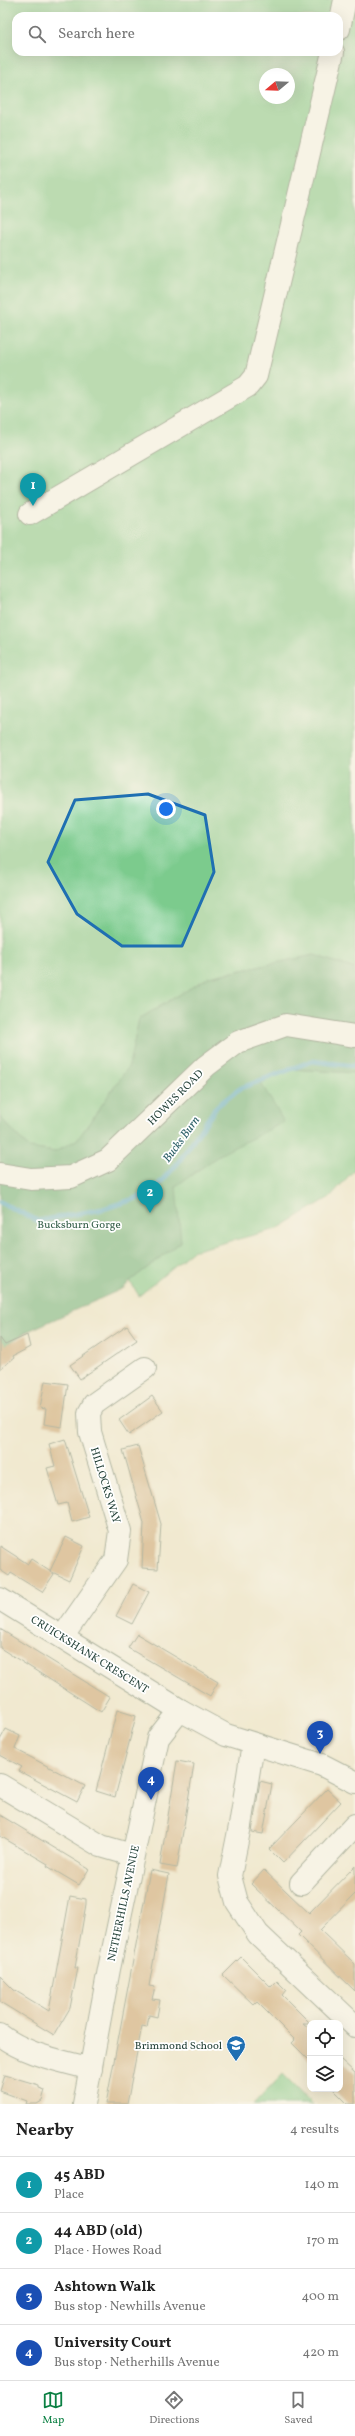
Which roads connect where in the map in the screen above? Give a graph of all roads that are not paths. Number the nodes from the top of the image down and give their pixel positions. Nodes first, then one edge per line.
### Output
1 (345, 0) edge
2 (343, 12) edge
3 (332, 56) edge
4 (30, 514) dead end
5 (355, 1036) edge
6 (0, 1174) edge
7 (145, 1368) dead end
8 (0, 1599) edge
9 (63, 1636) junction
10 (180, 1710) junction
11 (253, 1744) junction
12 (355, 1782) edge
13 (0, 1785) edge
14 (355, 1825) edge
15 (132, 1855) junction
16 (301, 1883) dead end
17 (355, 2026) edge
18 (0, 2035) edge
19 (91, 2069) junction
20 (84, 2104) edge

1 - 2 street
3 - 4 street
5 - 6 street, HOWES ROAD
7 - 9 street, HILLOCKS WAY
8 - 9 street, CRUICKSHANK CRESCENT
9 - 10 street, CRUICKSHANK CRESCENT
10 - 11 street, CRUICKSHANK CRESCENT
10 - 15 street, NETHERHILLS AVENUE
11 - 12 street, CRUICKSHANK CRESCENT
11 - 17 street
13 - 15 street
14 - 16 street
15 - 19 street, NETHERHILLS AVENUE
18 - 19 street
19 - 20 street, NETHERHILLS AVENUE

